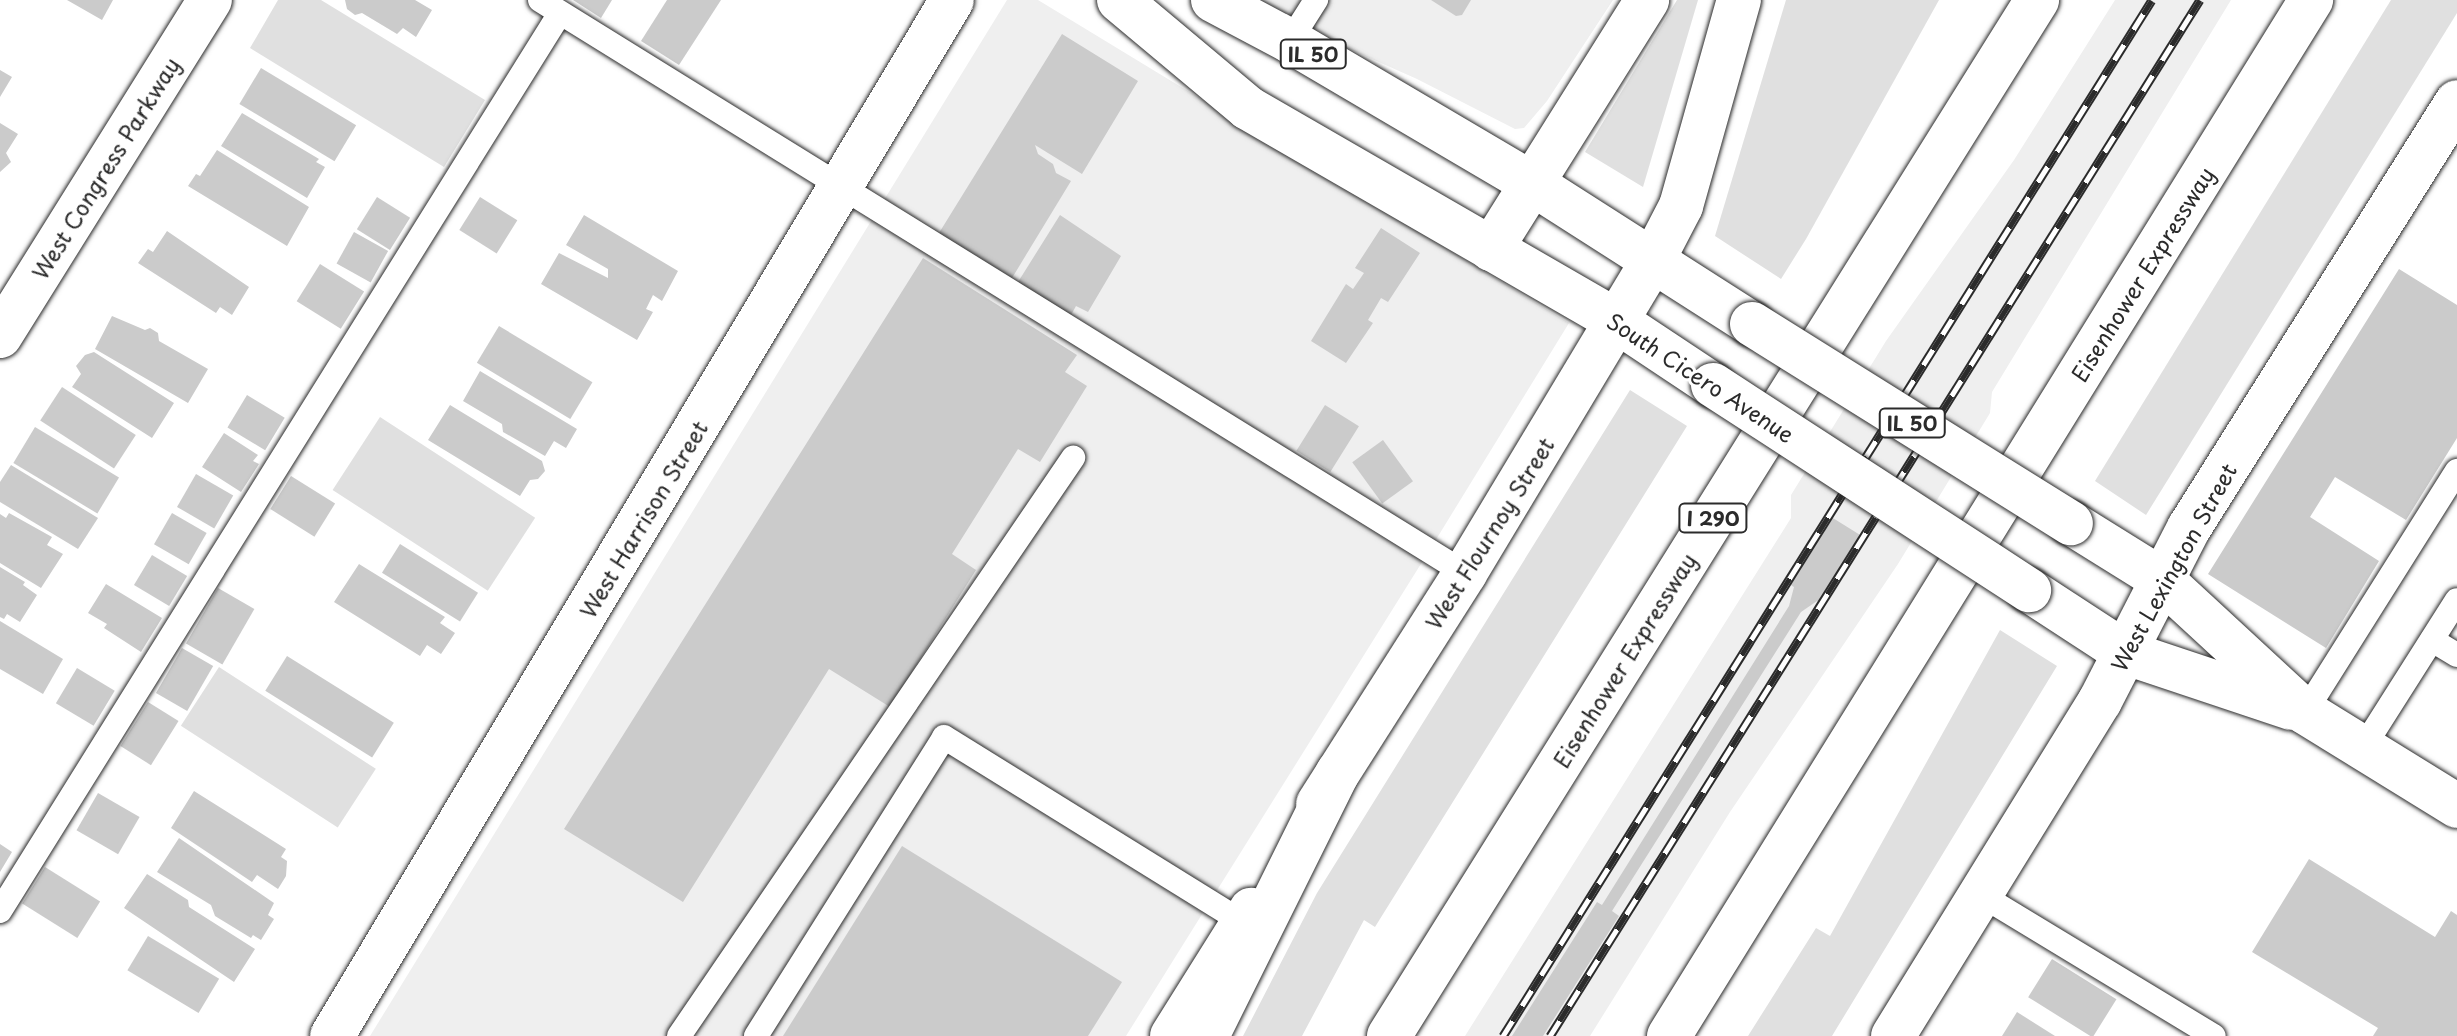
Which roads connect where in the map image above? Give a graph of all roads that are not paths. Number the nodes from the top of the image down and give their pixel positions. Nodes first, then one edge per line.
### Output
1 (210, 0) edge
2 (952, 0) edge
3 (1119, 0) edge
4 (1213, 0) edge
5 (1316, 0) edge
6 (1647, 0) edge
7 (1739, 0) edge
8 (2037, 0) edge
9 (2311, 0) edge
10 (550, 6) edge
11 (1290, 41) junction
12 (2457, 102) edge
13 (1533, 184) junction
14 (843, 187) junction
15 (1491, 249) junction
16 (1652, 262) junction
17 (1618, 322) junction
18 (0, 336) edge
19 (1073, 458) dead end
20 (2457, 471) edge
21 (1465, 573) junction
22 (2161, 579) junction
23 (2457, 600) edge
24 (2432, 640) junction
25 (2124, 652) junction
26 (2457, 655) edge
27 (2305, 712) junction
28 (2363, 748) junction
29 (1338, 772) junction
30 (2457, 806) edge
31 (1981, 895) junction
32 (0, 911) edge
33 (1244, 923) junction
34 (332, 1036) edge
35 (679, 1036) edge
36 (756, 1036) edge
37 (1172, 1036) edge
38 (1207, 1036) edge
39 (1389, 1036) edge
40 (1669, 1036) edge
41 (1893, 1036) edge
42 (2214, 1036) edge

1 - 18 main road, West Congress Parkway
2 - 14 main road, West Harrison Street
3 - 15 main road, South Cicero Avenue / IL 50
4 - 11 main road, South Cicero Avenue / IL 50
5 - 11 lane
6 - 13 main road
7 - 16 main road, West Flournoy Street
8 - 39 main road, Eisenhower Expressway / I 290
9 - 40 main road, Eisenhower Expressway
10 - 14 lane
10 - 32 lane
11 - 13 main road, South Cicero Avenue / IL 50
12 - 22 main road, West Lexington Street
13 - 15 main road
13 - 16 main road, South Cicero Avenue / IL 50
14 - 21 lane
14 - 34 main road, West Harrison Street
15 - 17 main road, South Cicero Avenue / IL 50
16 - 17 main road, West Flournoy Street
16 - 22 main road, South Cicero Avenue / IL 50, bridge
17 - 21 main road, West Flournoy Street
17 - 25 main road, South Cicero Avenue / IL 50, bridge
19 - 35 lane
20 - 27 lane
21 - 29 main road, West Flournoy Street
22 - 25 main road, West Lexington Street
22 - 27 main road, South Cicero Avenue / IL 50
23 - 24 lane
24 - 26 lane
24 - 28 lane
25 - 27 main road, South Cicero Avenue / IL 50
25 - 31 main road, West Lexington Street
27 - 28 main road, South Cicero Avenue / IL 50
28 - 30 main road, South Cicero Avenue / IL 50
29 - 33 main road, West Flournoy Street
29 - 38 main road
31 - 41 main road, West Lexington Street
31 - 42 lane
33 - 36 lane
33 - 37 main road, West Flournoy Street

